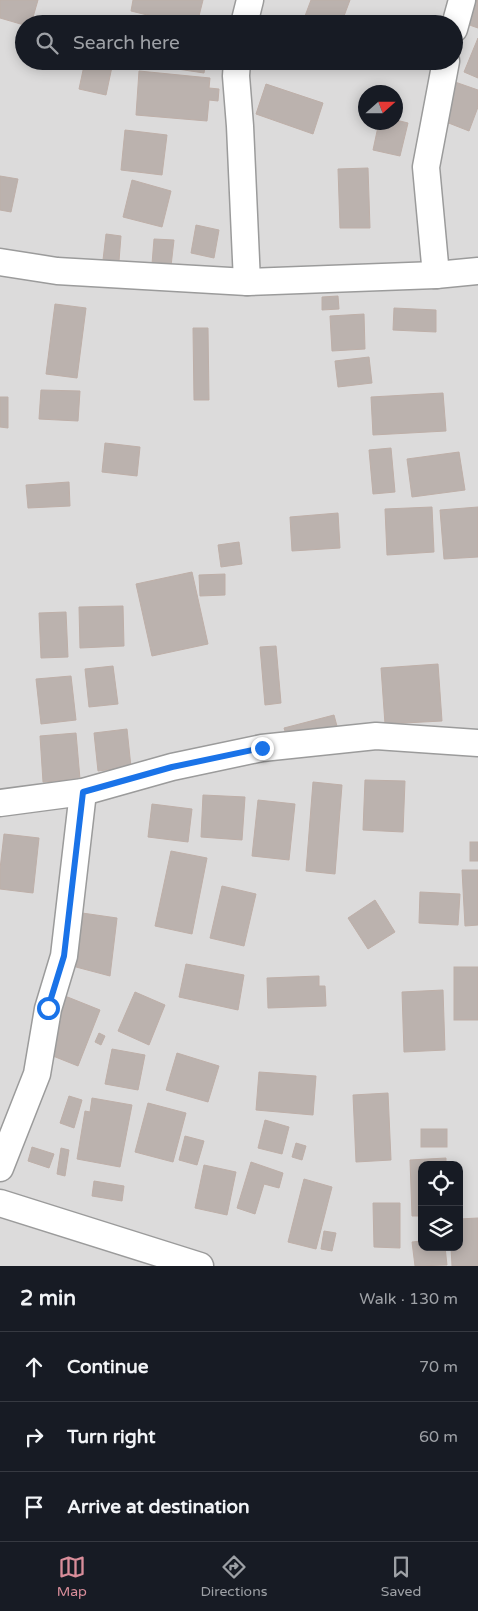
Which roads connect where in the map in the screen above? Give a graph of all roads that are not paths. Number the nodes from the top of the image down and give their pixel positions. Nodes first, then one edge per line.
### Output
1 (250, 0) edge
2 (462, 0) edge
3 (246, 15) edge
4 (458, 15) edge
5 (236, 70) edge
6 (444, 70) edge
7 (0, 262) edge
8 (478, 271) edge
9 (436, 275) junction
10 (247, 282) junction
11 (478, 743) edge
12 (83, 792) junction
13 (0, 803) edge
14 (0, 1168) edge
15 (0, 1203) edge
16 (185, 1264) edge

1 - 3 street
2 - 4 street
5 - 10 street
6 - 9 street
7 - 10 street
8 - 9 street
9 - 10 street
11 - 12 street
12 - 13 street
12 - 14 street
15 - 16 street

